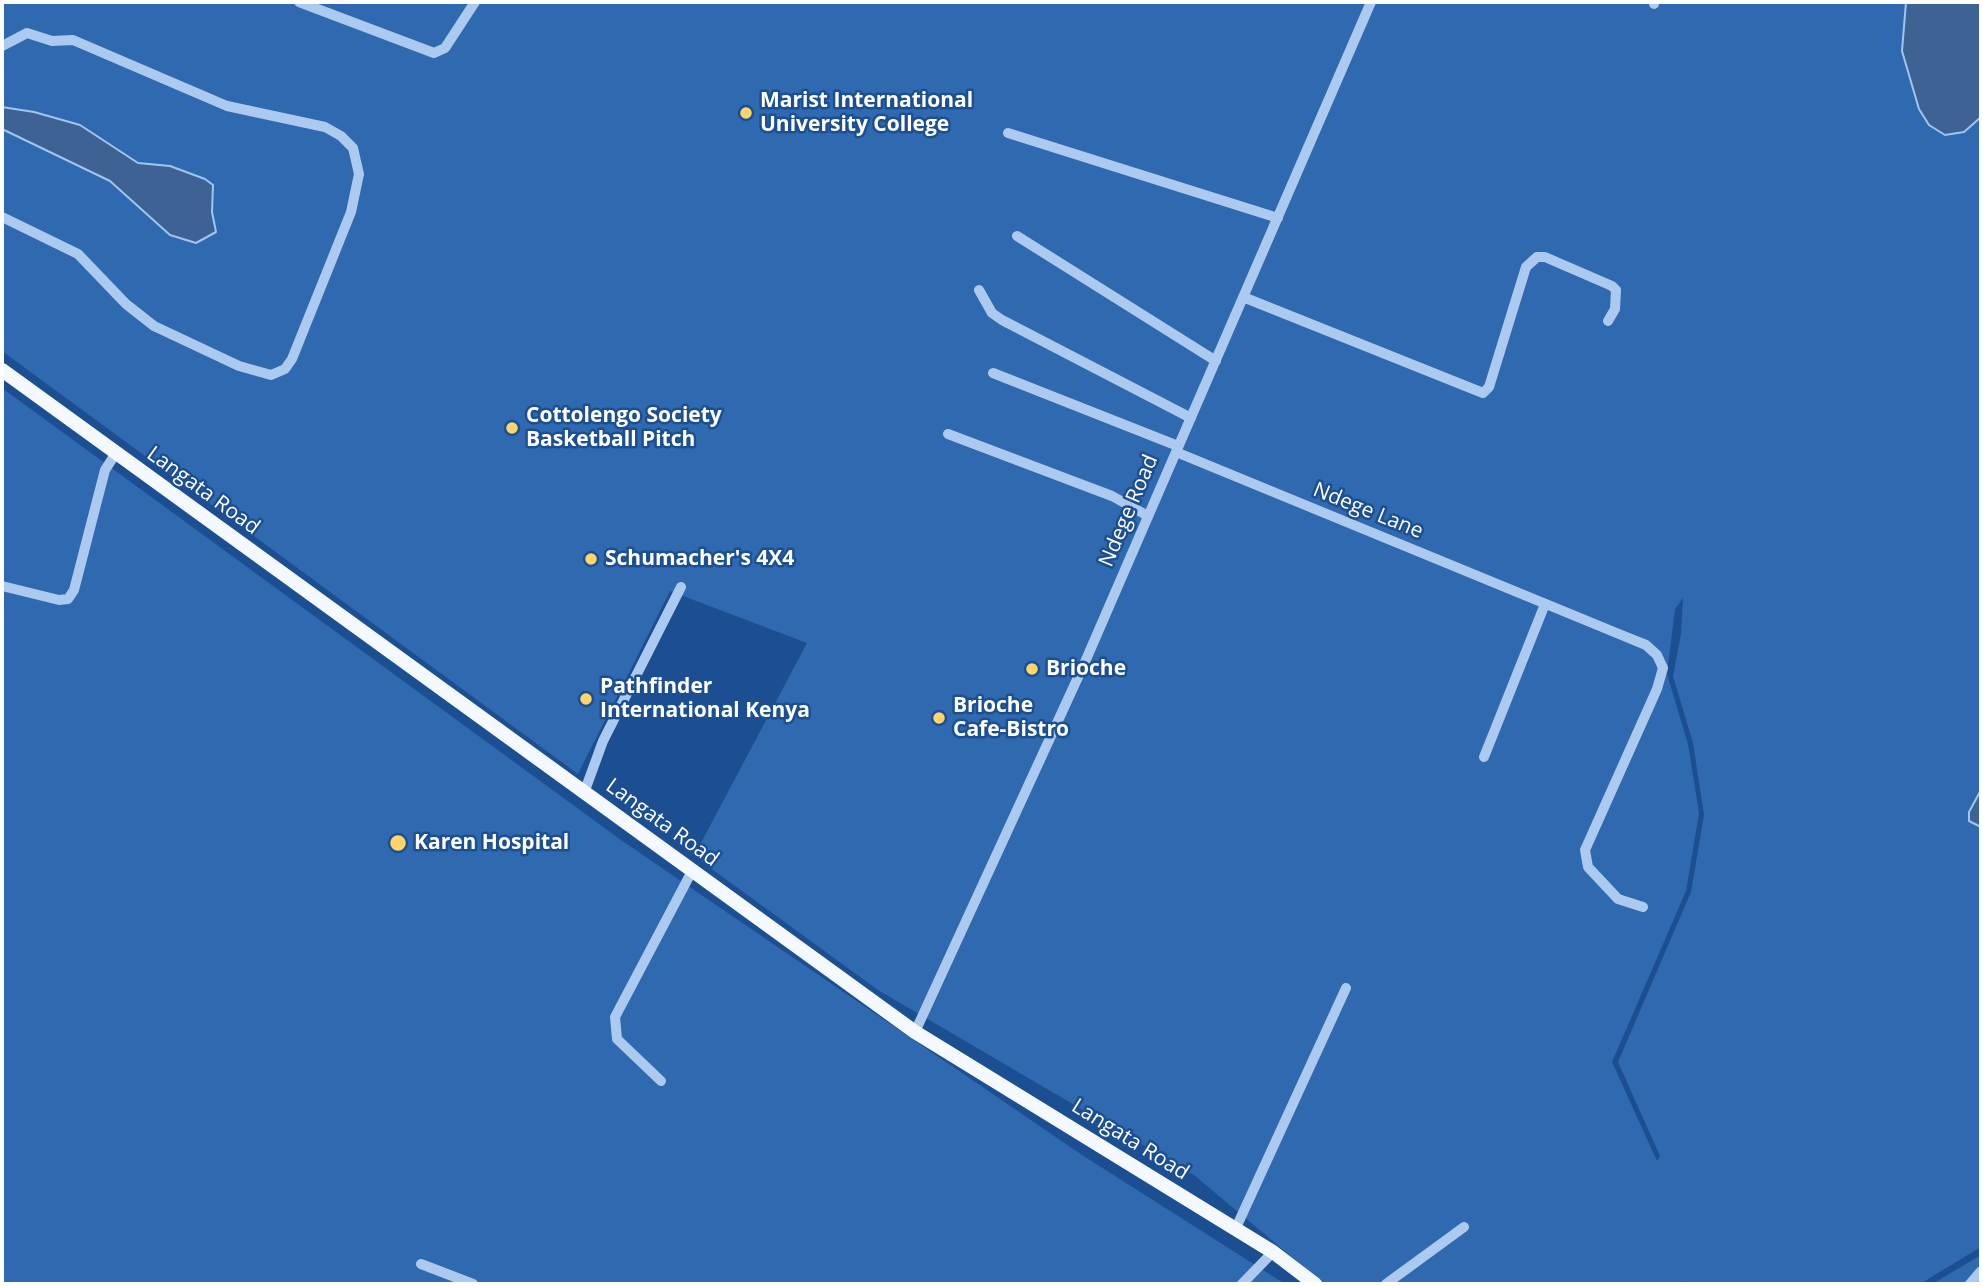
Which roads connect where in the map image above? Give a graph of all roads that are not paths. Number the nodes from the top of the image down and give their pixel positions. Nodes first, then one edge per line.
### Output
1 (299, 2) edge
2 (475, 2) edge
3 (1371, 2) edge
4 (2, 46) edge
5 (1008, 133) dead end
6 (2, 216) edge
7 (1279, 219) junction
8 (1017, 236) dead end
9 (979, 290) dead end
10 (1243, 297) junction
11 (1608, 321) dead end
12 (1216, 361) junction
13 (2, 370) edge
14 (993, 373) dead end
15 (1191, 418) junction
16 (948, 434) dead end
17 (1177, 449) junction
18 (116, 453) junction
19 (1148, 516) junction
20 (2, 586) edge
21 (681, 587) dead end
22 (1545, 604) junction
23 (1484, 757) dead end
24 (584, 793) junction
25 (692, 871) junction
26 (1643, 907) dead end
27 (1346, 988) dead end
28 (915, 1032) junction
29 (661, 1082) dead end
30 (1465, 1227) dead end
31 (1235, 1230) junction
32 (1273, 1252) junction
33 (421, 1264) dead end
34 (1981, 1271) edge
35 (473, 1284) edge
36 (1242, 1284) edge
37 (1315, 1284) edge
38 (1386, 1284) edge
39 (1970, 1284) edge

1 - 2 street
3 - 7 street, Ndege Road
4 - 6 street
5 - 7 street
7 - 10 street, Ndege Road
8 - 12 street
9 - 15 street
10 - 11 street
10 - 12 street, Ndege Road
12 - 15 street, Ndege Road
13 - 18 main road, Langata Road
14 - 17 street, Ndege Lane
15 - 17 street, Ndege Road
16 - 19 street
17 - 19 street, Ndege Road
17 - 22 street, Ndege Lane
18 - 20 street
18 - 24 main road, Langata Road
19 - 28 street, Ndege Road
21 - 24 street
22 - 23 street
22 - 26 street, Ndege Lane
24 - 25 main road, Langata Road
25 - 28 main road, Langata Road
25 - 29 street
27 - 31 street
28 - 31 main road, Langata Road
30 - 38 street
31 - 32 main road, Langata Road
32 - 36 street
32 - 37 main road, Langata Road
33 - 35 street
34 - 39 street

